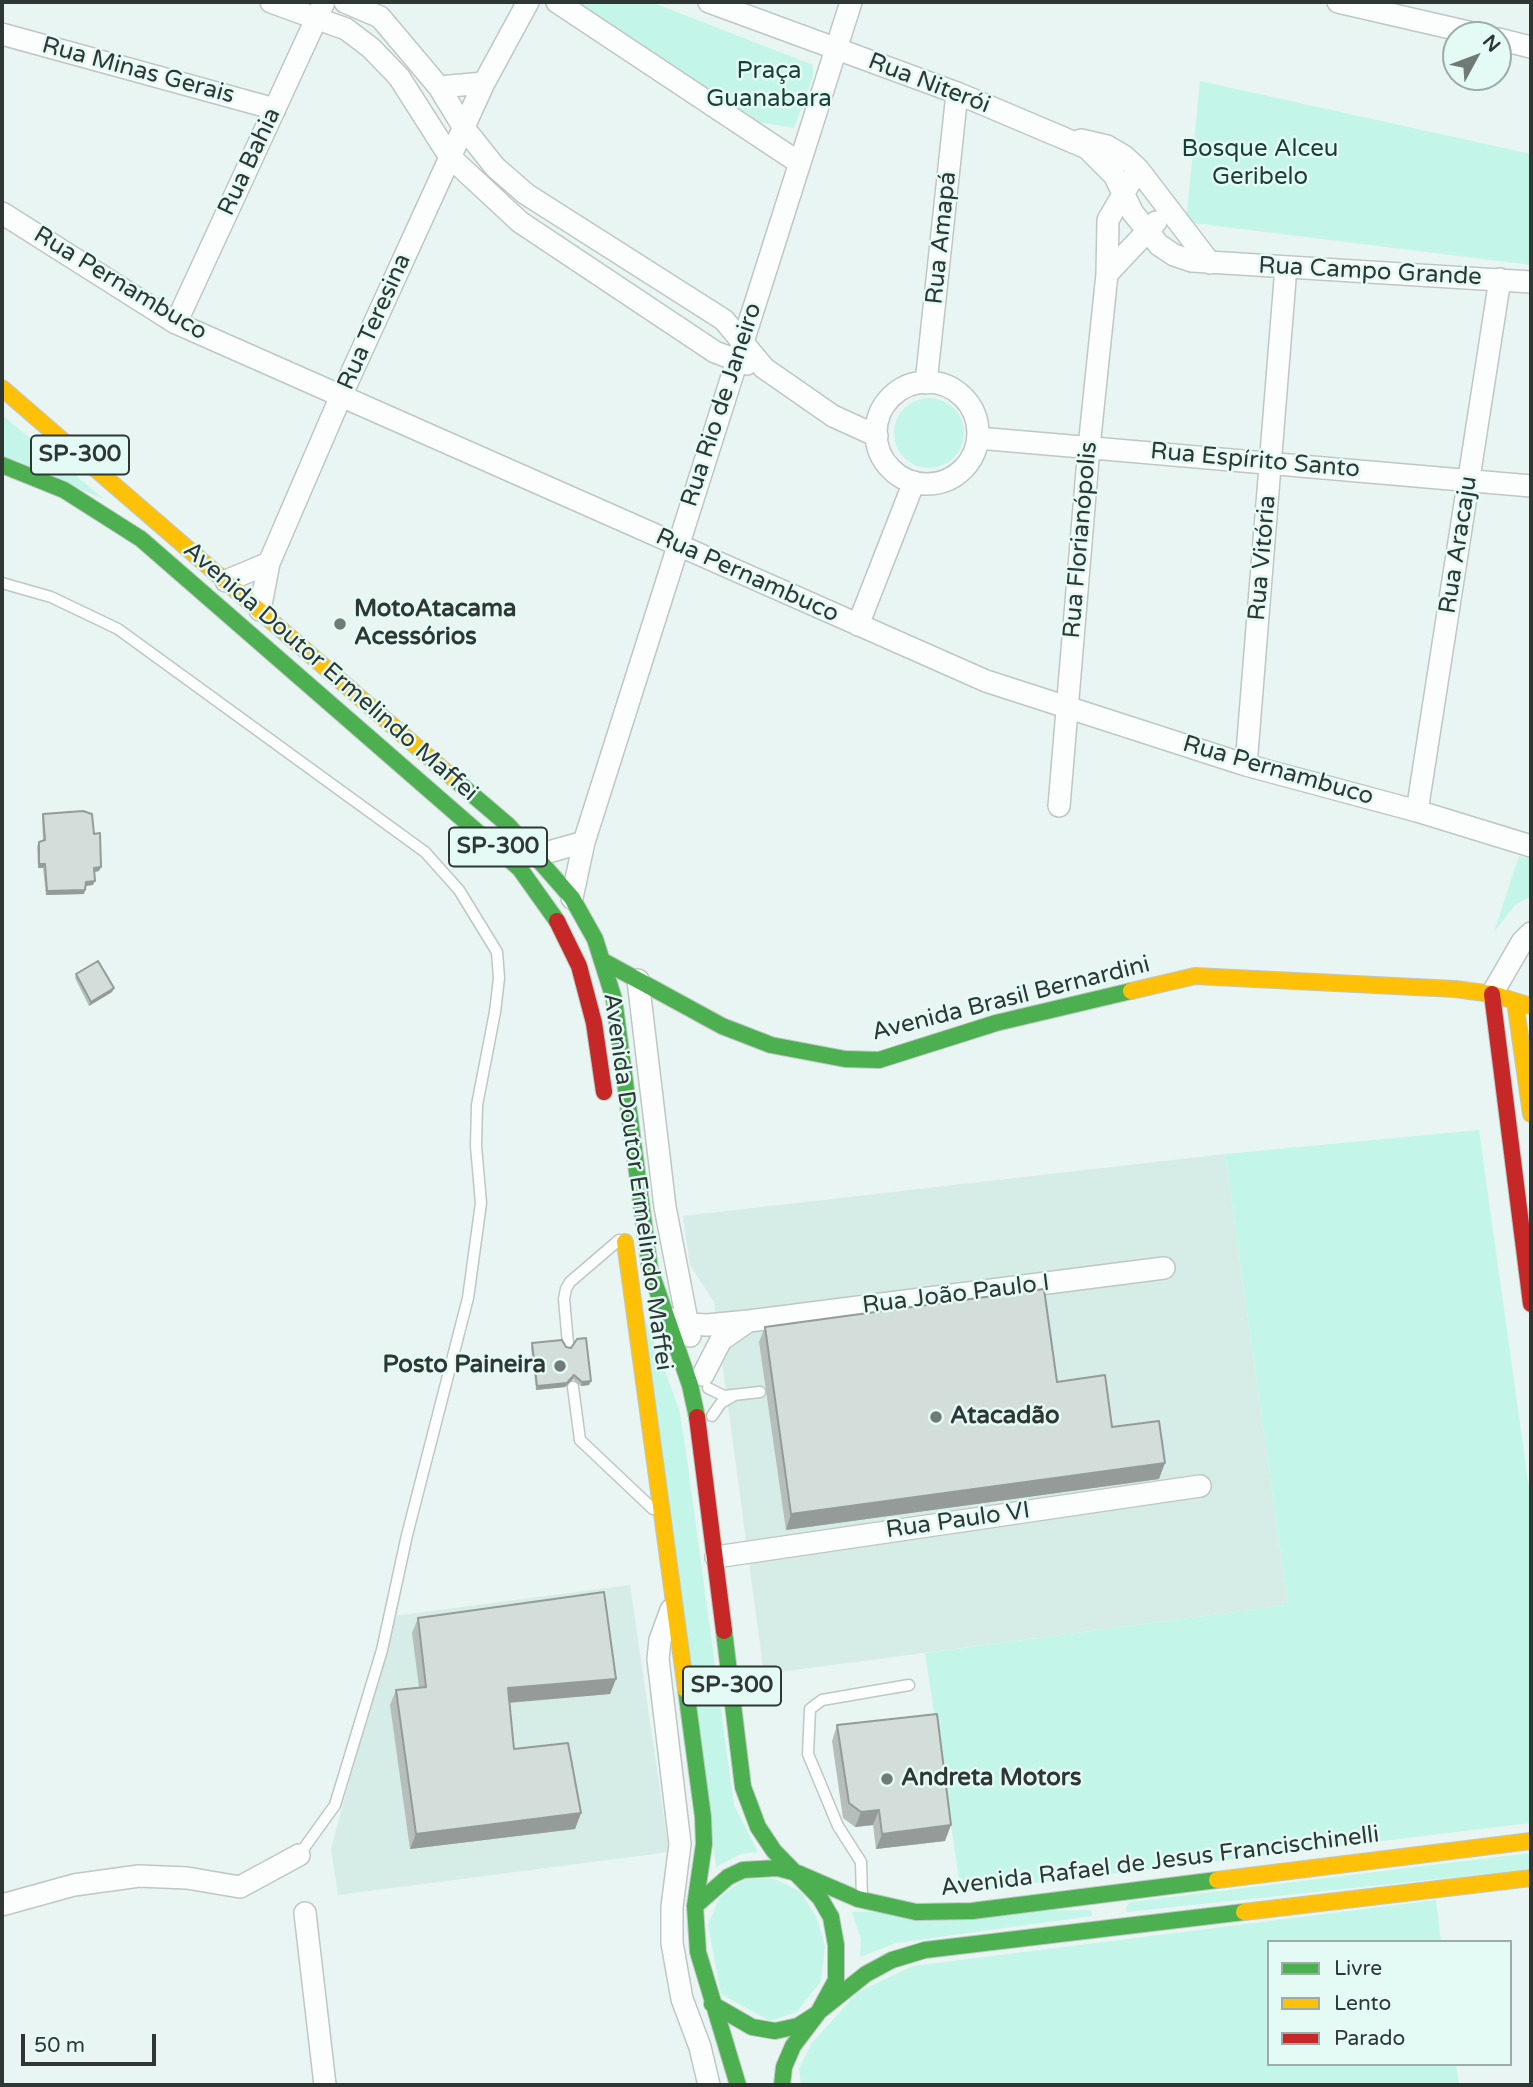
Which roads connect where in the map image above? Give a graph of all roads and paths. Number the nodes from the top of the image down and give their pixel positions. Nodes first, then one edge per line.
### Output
1 (271, 2) edge
2 (345, 2) edge
3 (528, 2) edge
4 (557, 2) edge
5 (709, 2) edge
6 (851, 2) edge
7 (1338, 2) edge
8 (320, 11) edge
9 (1442, 26) edge
10 (2, 34) edge
11 (1512, 42) edge
12 (1531, 47) edge
13 (834, 48) junction
14 (484, 83) junction
15 (439, 87) junction
16 (957, 93) junction
17 (275, 109) junction
18 (464, 128) junction
19 (1069, 139) junction
20 (450, 158) junction
21 (798, 162) junction
22 (1138, 169) junction
23 (1122, 193) junction
24 (1167, 211) junction
25 (2, 214) edge
26 (1148, 230) junction
27 (1174, 255) junction
28 (1123, 257) junction
29 (1210, 263) junction
30 (1286, 267) junction
31 (1107, 274) junction
32 (1500, 279) junction
33 (1531, 282) edge
34 (176, 323) junction
35 (743, 338) junction
36 (735, 361) junction
37 (764, 368) junction
38 (926, 383) junction
39 (2, 388) edge
40 (341, 396) junction
41 (877, 436) junction
42 (978, 438) junction
43 (1089, 447) junction
44 (1270, 461) junction
45 (2, 465) edge
46 (1469, 480) junction
47 (914, 482) junction
48 (1531, 485) edge
49 (678, 545) junction
50 (269, 563) junction
51 (226, 581) junction
52 (2, 583) edge
53 (260, 610) junction
54 (858, 625) junction
55 (1067, 706) junction
56 (1246, 765) junction
57 (1059, 806) dead end
58 (1417, 811) junction
59 (584, 842) junction
60 (1531, 846) edge
61 (538, 855) junction
62 (572, 898) junction
63 (1531, 933) edge
64 (603, 961) junction
65 (1505, 970) junction
66 (638, 979) junction
67 (1492, 995) junction
68 (1523, 1004) edge
69 (605, 1102) dead end
70 (1531, 1114) edge
71 (623, 1229) joint
72 (1164, 1268) dead end
73 (1531, 1304) edge
74 (664, 1317) junction
75 (749, 1321) junction
76 (688, 1324) junction
77 (568, 1344) edge
78 (702, 1374) junction
79 (573, 1387) dead end
80 (760, 1392) dead end
81 (733, 1396) junction
82 (712, 1416) junction
83 (706, 1482) junction
84 (1200, 1486) dead end
85 (662, 1517) junction
86 (716, 1558) junction
87 (674, 1602) junction
88 (909, 1685) dead end
89 (1531, 1841) edge
90 (299, 1855) joint
91 (800, 1874) junction
92 (1531, 1878) edge
93 (1109, 1894) junction
94 (862, 1900) junction
95 (2, 1905) edge
96 (695, 1906) junction
97 (305, 1913) dead end
98 (1112, 1926) junction
99 (712, 2004) junction
100 (818, 2013) junction
101 (325, 2085) edge
102 (709, 2085) edge
103 (738, 2085) edge
104 (782, 2085) edge

1 - 8 street
2 - 15 street
3 - 14 street, Rua Teresina
4 - 21 street
5 - 13 street, Rua Niterói
6 - 13 street, Rua Rio de Janeiro
7 - 9 street
8 - 17 street, Rua Bahia
8 - 20 street
10 - 17 street, Rua Minas Gerais
11 - 12 street
13 - 16 street, Rua Niterói
13 - 21 street, Rua Rio de Janeiro
14 - 15 street
14 - 18 street, Rua Teresina
15 - 18 street
16 - 19 street, Rua Niterói
16 - 38 street, Rua Amapá
17 - 34 street, Rua Bahia
18 - 20 street, Rua Teresina
18 - 35 street
19 - 22 street, Rua Niterói
19 - 23 street, Rua Niterói
20 - 36 street
20 - 40 street, Rua Teresina
21 - 35 street, Rua Rio de Janeiro
22 - 23 street, Rua Florianópolis
22 - 24 street, Rua Niterói
23 - 26 street, Rua Niterói
23 - 31 street, Rua Florianópolis
24 - 26 street
24 - 29 street
25 - 34 street, Rua Pernambuco
26 - 27 street
26 - 28 street
27 - 28 street, Rua Campo Grande
27 - 29 street, Rua Campo Grande
28 - 31 street
29 - 30 street, Rua Campo Grande
30 - 32 street, Rua Campo Grande
30 - 44 street, Rua Vitória
31 - 43 street, Rua Florianópolis
32 - 33 street, Rua Campo Grande
32 - 46 street, Rua Aracaju
34 - 40 street, Rua Pernambuco
35 - 36 street, Rua Rio de Janeiro
35 - 37 street
36 - 37 street
36 - 49 street, Rua Rio de Janeiro
37 - 41 street
38 - 41 street
38 - 42 street
39 - 51 main road, Avenida Doutor Ermelindo Maffei / SP-300
40 - 49 street, Rua Pernambuco
40 - 50 street, Rua Teresina
41 - 47 street
42 - 43 street, Rua Espírito Santo
42 - 47 street
43 - 44 street, Rua Espírito Santo
43 - 55 street, Rua Florianópolis
44 - 46 street, Rua Espírito Santo
44 - 56 street, Rua Vitória
45 - 69 main road, Avenida Doutor Ermelindo Maffei / SP-300
46 - 48 street, Rua Espírito Santo
46 - 58 street, Rua Aracaju
47 - 54 street
49 - 54 street, Rua Pernambuco
49 - 59 street, Rua Rio de Janeiro
50 - 51 street
50 - 53 street, Rua Teresina
51 - 53 main road, Avenida Doutor Ermelindo Maffei / SP-300
52 - 90 lane
53 - 61 main road, Avenida Doutor Ermelindo Maffei / SP-300
54 - 55 street, Rua Pernambuco
55 - 56 street, Rua Pernambuco
55 - 57 street, Rua Florianópolis
56 - 58 street, Rua Pernambuco
58 - 60 street, Rua Pernambuco
59 - 61 street
59 - 62 street, Rua Rio de Janeiro
61 - 62 main road, Avenida Doutor Ermelindo Maffei / SP-300
62 - 64 main road, Avenida Doutor Ermelindo Maffei / SP-300
63 - 65 street
64 - 66 main road, Avenida Brasil Bernardini
64 - 74 main road, Avenida Doutor Ermelindo Maffei / SP-300
65 - 67 street
65 - 68 street
66 - 67 main road, Avenida Brasil Bernardini
66 - 76 street
67 - 68 main road, Avenida Brasil Bernardini
67 - 73 main road
68 - 70 main road
71 - 77 lane
71 - 85 main road, Avenida Doutor Ermelindo Maffei / SP-300
72 - 75 street, Rua João Paulo I
74 - 76 street, Rua João Paulo I
74 - 78 street
74 - 83 main road, Avenida Doutor Ermelindo Maffei / SP-300
75 - 76 street, Rua João Paulo I
75 - 78 street, Rua João Paulo I
76 - 78 street
78 - 81 lane
78 - 82 street
79 - 85 lane
80 - 81 lane
81 - 82 lane
82 - 83 street
83 - 86 main road, Avenida Doutor Ermelindo Maffei / SP-300
84 - 86 street, Rua Paulo VI
85 - 87 main road, Avenida Doutor Ermelindo Maffei / SP-300
86 - 91 main road, Avenida Doutor Ermelindo Maffei / SP-300
87 - 96 main road, Avenida Doutor Ermelindo Maffei / SP-300
87 - 102 street
88 - 94 lane
89 - 93 main road, Avenida Rafael de Jesus Francischinelli
90 - 95 street
91 - 94 main road, Avenida Rafael de Jesus Francischinelli
91 - 96 main road
91 - 100 main road, Avenida Doutor Ermelindo Maffei / SP-300
92 - 98 main road
93 - 94 main road, Avenida Rafael de Jesus Francischinelli
93 - 98 main road
96 - 99 main road, Avenida Doutor Ermelindo Maffei / SP-300
97 - 101 street
98 - 100 main road
99 - 100 main road
99 - 103 main road, Avenida Doutor Ermelindo Maffei / SP-300
100 - 104 main road, Avenida Doutor Ermelindo Maffei / SP-300

